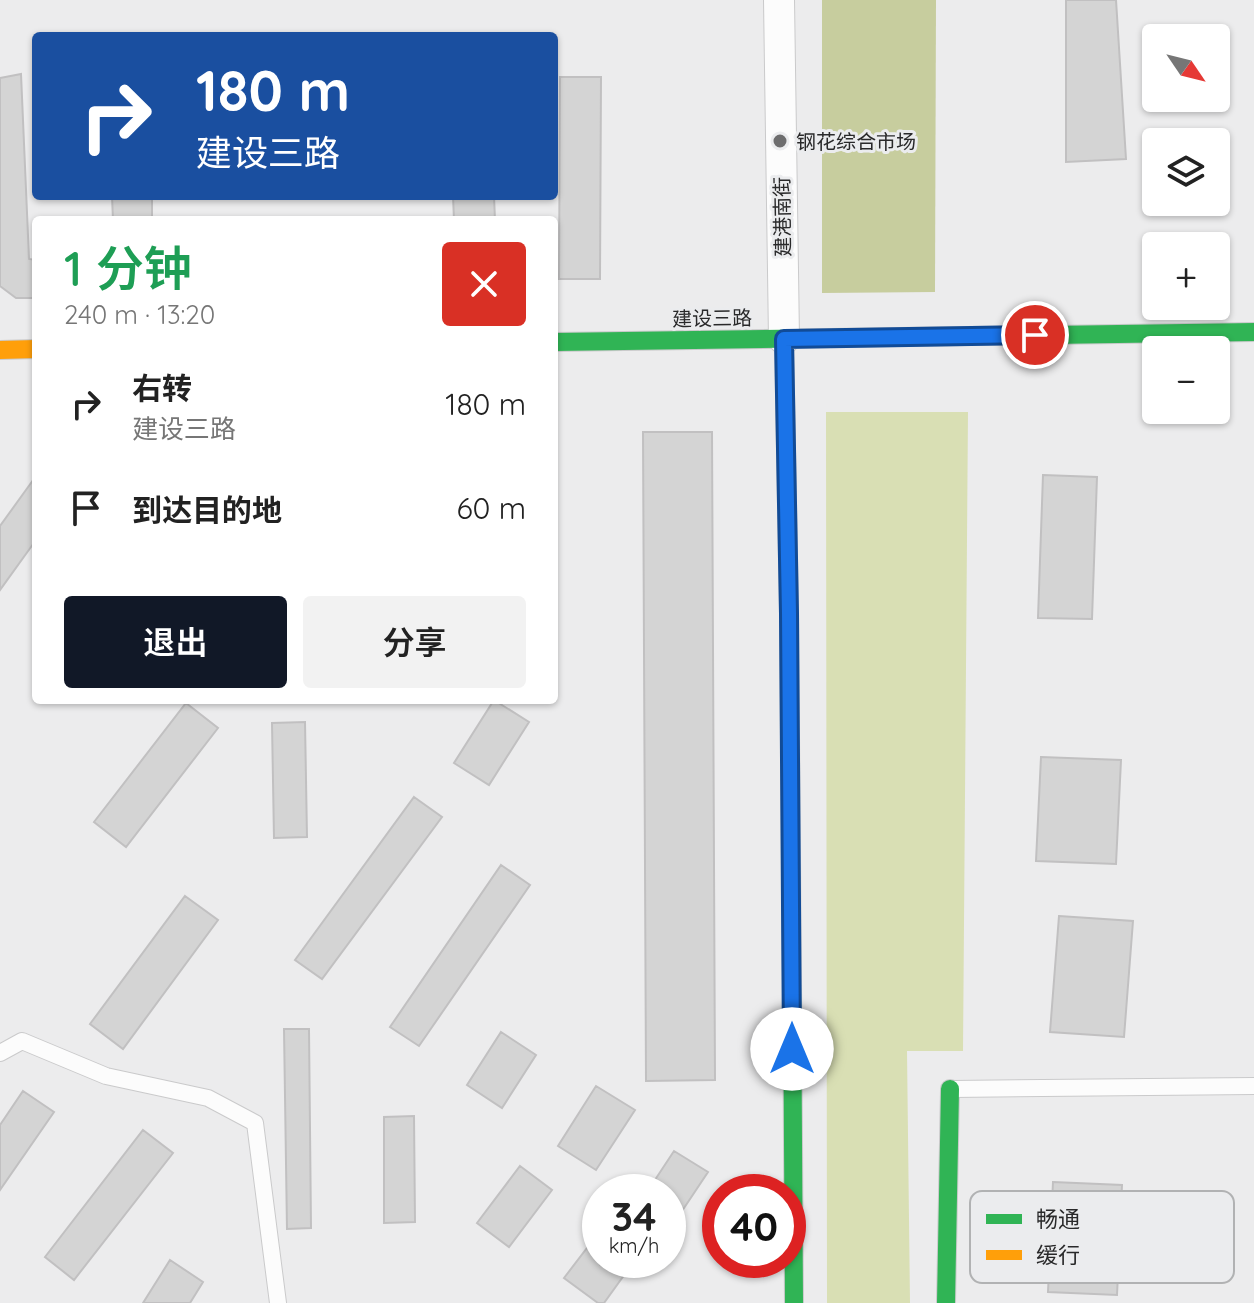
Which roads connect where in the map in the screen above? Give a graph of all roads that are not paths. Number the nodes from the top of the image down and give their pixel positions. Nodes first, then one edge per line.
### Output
1 (779, 0) edge
2 (1254, 332) edge
3 (784, 339) junction
4 (558, 342) edge
5 (32, 349) edge
6 (0, 350) edge
7 (0, 1053) edge
8 (1254, 1086) edge
9 (950, 1089) joint
10 (278, 1303) edge
11 (794, 1303) edge
12 (946, 1303) edge

1 - 3 street, 建港南街
2 - 3 street, 建设三路
3 - 4 street, 建设三路
3 - 11 street
5 - 6 street
7 - 10 lane
8 - 9 lane
9 - 12 street

